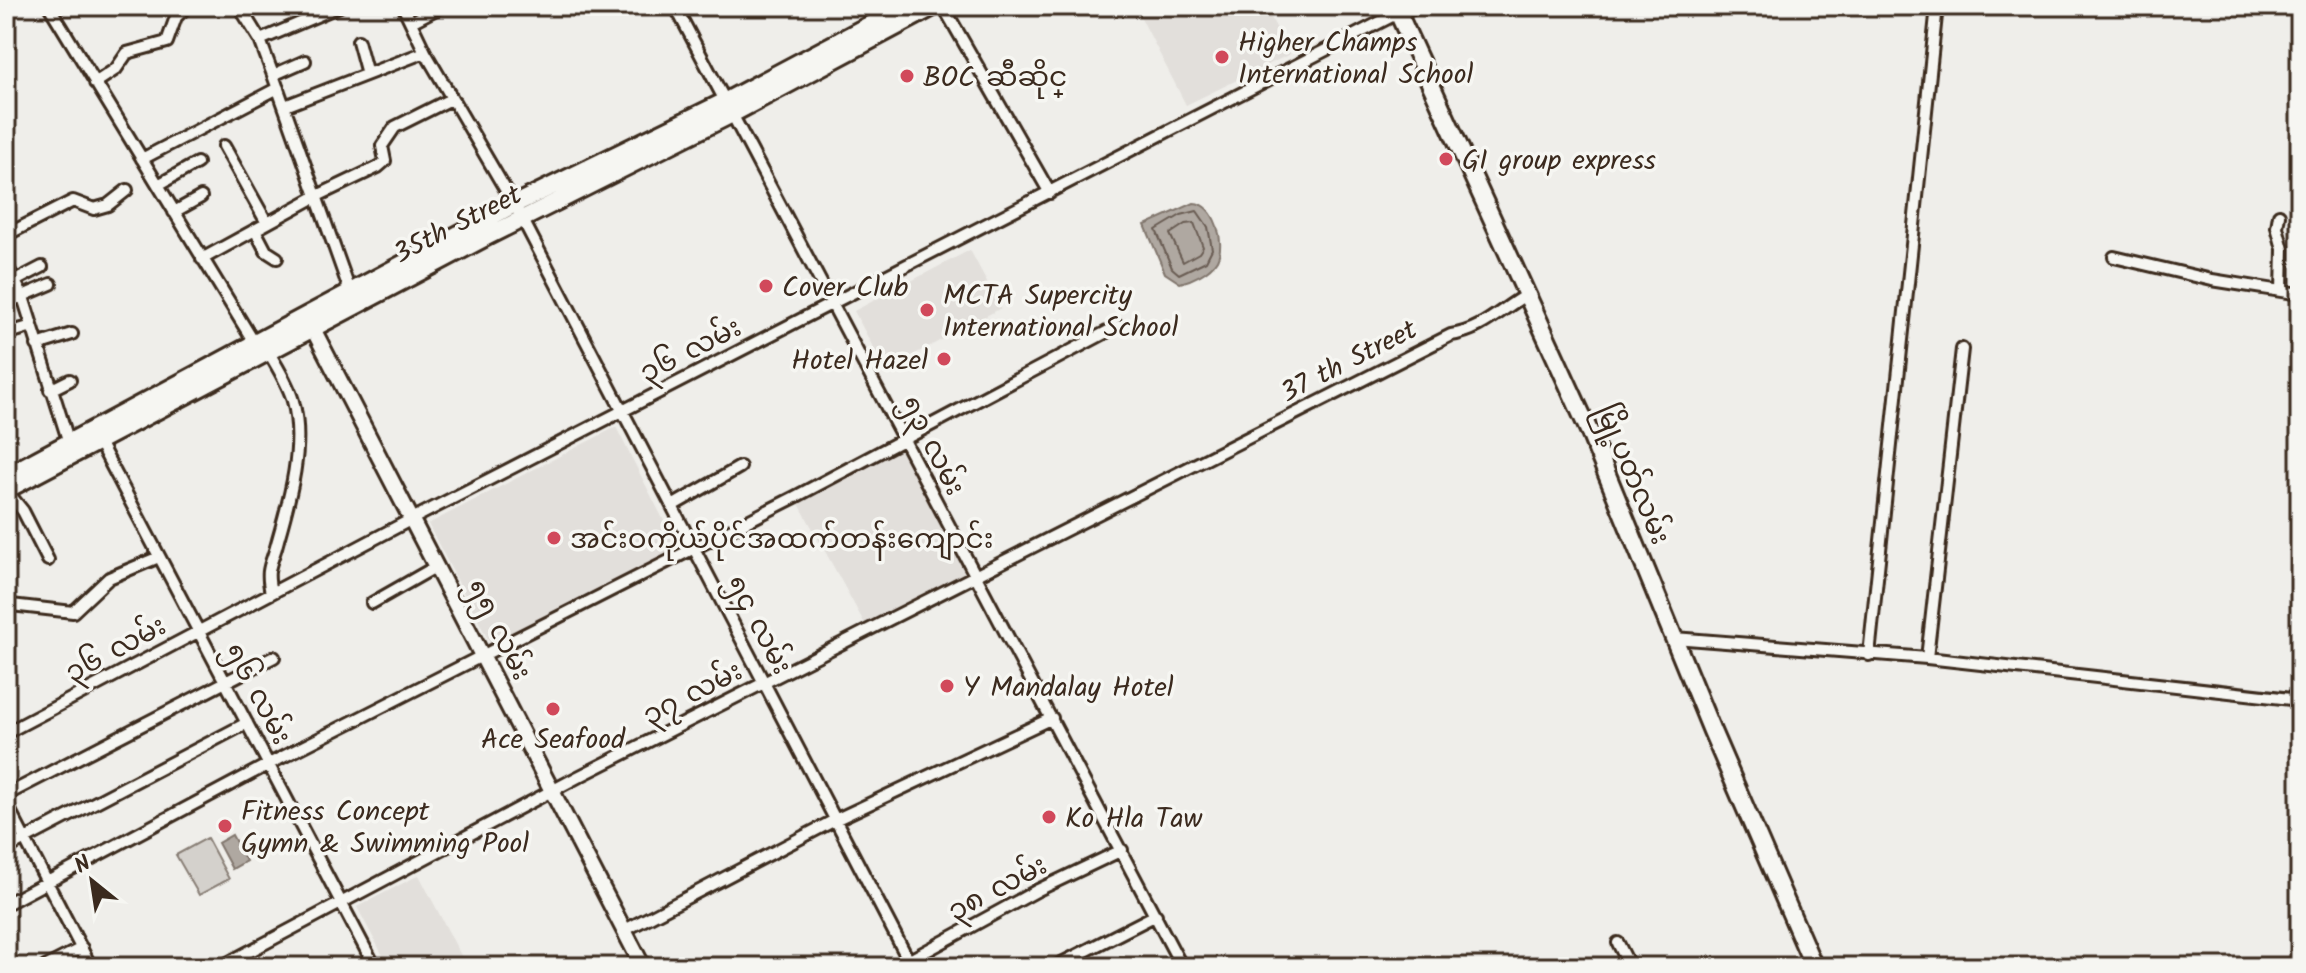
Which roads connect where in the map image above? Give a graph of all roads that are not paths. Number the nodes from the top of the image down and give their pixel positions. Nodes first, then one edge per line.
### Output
1 (49, 6) edge
2 (170, 6) edge
3 (187, 6) edge
4 (239, 6) edge
5 (340, 6) edge
6 (403, 6) edge
7 (442, 6) edge
8 (675, 6) edge
9 (905, 6) edge
10 (935, 6) edge
11 (943, 6) edge
12 (1418, 6) edge
13 (1937, 6) edge
14 (1396, 9) edge
15 (176, 17) junction
16 (413, 21) junction
17 (260, 40) junction
18 (358, 41) dead end
19 (425, 52) junction
20 (305, 61) dead end
21 (367, 74) junction
22 (273, 75) junction
23 (95, 83) junction
24 (278, 88) junction
25 (451, 99) junction
26 (285, 106) junction
27 (729, 107) junction
28 (224, 146) dead end
29 (142, 159) junction
30 (197, 163) dead end
31 (158, 185) junction
32 (127, 190) dead end
33 (1050, 193) junction
34 (201, 197) dead end
35 (315, 197) junction
36 (174, 212) junction
37 (518, 212) junction
38 (2279, 215) dead end
39 (267, 223) junction
40 (255, 230) junction
41 (6, 235) edge
42 (2114, 257) dead end
43 (277, 258) dead end
44 (202, 259) junction
45 (6, 264) edge
46 (42, 267) dead end
47 (15, 281) junction
48 (51, 284) dead end
49 (2282, 291) junction
50 (2300, 294) edge
51 (1526, 295) junction
52 (23, 297) junction
53 (354, 299) junction
54 (6, 303) edge
55 (833, 303) junction
56 (310, 322) junction
57 (32, 326) junction
58 (1118, 326) dead end
59 (6, 334) edge
60 (72, 334) dead end
61 (37, 345) junction
62 (261, 348) junction
63 (1962, 349) dead end
64 (6, 376) edge
65 (70, 380) dead end
66 (7, 382) edge
67 (50, 390) junction
68 (622, 411) junction
69 (96, 436) junction
70 (904, 439) junction
71 (69, 443) junction
72 (740, 467) dead end
73 (1189, 468) joint
74 (6, 476) edge
75 (6, 490) edge
76 (672, 506) junction
77 (412, 519) junction
78 (694, 549) junction
79 (159, 557) junction
80 (48, 560) dead end
81 (437, 566) junction
82 (975, 576) junction
83 (271, 593) junction
84 (372, 603) dead end
85 (11, 605) dead end
86 (199, 631) junction
87 (1674, 638) junction
88 (1869, 655) junction
89 (484, 656) junction
90 (274, 657) dead end
91 (1927, 658) junction
92 (225, 681) junction
93 (764, 682) junction
94 (2300, 700) edge
95 (1052, 718) junction
96 (247, 723) junction
97 (6, 733) edge
98 (269, 764) junction
99 (554, 790) junction
100 (6, 795) edge
101 (6, 803) edge
102 (835, 820) junction
103 (25, 839) junction
104 (6, 849) edge
105 (1122, 850) junction
106 (49, 883) junction
107 (343, 902) junction
108 (6, 904) edge
109 (1156, 915) junction
110 (625, 930) junction
111 (1618, 943) dead end
112 (82, 948) junction
113 (911, 964) edge
114 (45, 967) edge
115 (91, 967) edge
116 (220, 967) edge
117 (375, 967) edge
118 (643, 967) edge
119 (897, 967) edge
120 (1054, 967) edge
121 (1182, 967) edge
122 (1630, 967) edge
123 (1814, 967) edge

1 - 23 street
2 - 15 street
3 - 15 street
4 - 17 street
5 - 17 street
6 - 16 street, ၅၄ လမ်း
7 - 16 street
8 - 27 street, ၅၃ လမ်း
9 - 27 main road
10 - 27 main road, 35th Street
11 - 33 street
12 - 14 street
13 - 88 street
14 - 33 street, ၃၆ လမ်း
14 - 51 main road, မြို့ပတ်လမ်း
15 - 23 street
16 - 19 street, ၅၄ လမ်း
17 - 22 street
18 - 21 street
19 - 21 street
19 - 25 street, ၅၄ လမ်း
20 - 22 street
21 - 26 street
22 - 24 street
23 - 29 street
24 - 26 street
24 - 29 street
25 - 35 street
25 - 37 street, ၅၄ လမ်း
26 - 35 street
27 - 37 main road, 35th Street
27 - 55 street, ၅၃ လမ်း
28 - 39 street
29 - 31 street
30 - 31 street
31 - 36 street
32 - 41 street
33 - 55 street, ၃၆ လမ်း
34 - 36 street
35 - 39 street
35 - 53 street
36 - 44 street
37 - 53 main road, 35th Street
37 - 68 street, ၅၄ လမ်း
38 - 49 street
39 - 40 street
40 - 43 street
40 - 44 street
42 - 49 street
44 - 62 street
45 - 47 street
46 - 47 street
47 - 52 street
48 - 52 street
49 - 50 street
51 - 73 street, 37 th Street
51 - 87 main road, မြို့ပတ်လမ်း
52 - 54 street
52 - 57 street
53 - 56 main road, 35th Street
55 - 68 street, ၃၆ လမ်း
55 - 70 street, ၅၃ လမ်း
56 - 62 main road, 35th Street
56 - 77 main road, ၅၅ လမ်း
57 - 59 street
57 - 61 street
58 - 70 street
60 - 61 street
61 - 67 street
62 - 69 main road, 35th Street
62 - 83 street
63 - 91 street
64 - 66 street
65 - 67 street
67 - 71 street
68 - 76 street, ၅၄ လမ်း
68 - 77 street, ၃၆ လမ်း
69 - 71 main road, 35th Street
69 - 75 main road, 35th Street
69 - 79 street, ၅၆ လမ်း
70 - 78 street
70 - 82 street, ၅၃ လမ်း
71 - 74 main road, 35th Street
72 - 76 street
73 - 82 street, ၃၇ လမ်း
75 - 80 street
76 - 78 street, ၅၄ လမ်း
77 - 81 main road, ၅၅ လမ်း
77 - 83 street, ၃၆ လမ်း
78 - 89 street
78 - 93 street, ၅၄ လမ်း
79 - 85 street
79 - 86 street, ၅၆ လမ်း
81 - 84 street
81 - 89 main road, ၅၅ လမ်း
82 - 93 street, ၃၇ လမ်း
82 - 95 street, ၅၃ လမ်း
83 - 86 street, ၃၆ လမ်း
86 - 92 street, ၅၆ လမ်း
86 - 97 street, ၃၆ လမ်း
87 - 88 street
87 - 123 main road, မြို့ပတ်လမ်း
88 - 91 street
89 - 98 street
89 - 99 main road, ၅၅ လမ်း
90 - 92 street
91 - 94 street
92 - 96 street, ၅၆ လမ်း
92 - 100 street
93 - 99 street, ၃၇ လမ်း
93 - 102 street, ၅၄ လမ်း
95 - 102 street
95 - 105 street, ၅၃ လမ်း
96 - 98 street, ၅၆ လမ်း
96 - 103 street
98 - 106 street
98 - 107 street, ၅၆ လမ်း
99 - 107 street, ၃၇ လမ်း
99 - 110 main road, ၅၅ လမ်း
101 - 103 street
102 - 110 street
102 - 113 street, ၅၄ လမ်း
103 - 104 street
103 - 106 street
105 - 109 street, ၅၃ လမ်း
105 - 113 street, ၃၈ လမ်း
106 - 108 street
106 - 112 street
107 - 116 street, ၃၇ လမ်း
107 - 117 street, ၅၆ လမ်း
109 - 120 street
109 - 121 street, ၅၃ လမ်း
110 - 118 main road, ၅၅ လမ်း
111 - 122 street
112 - 114 street
112 - 115 street
113 - 119 street, ၃၈ လမ်း

